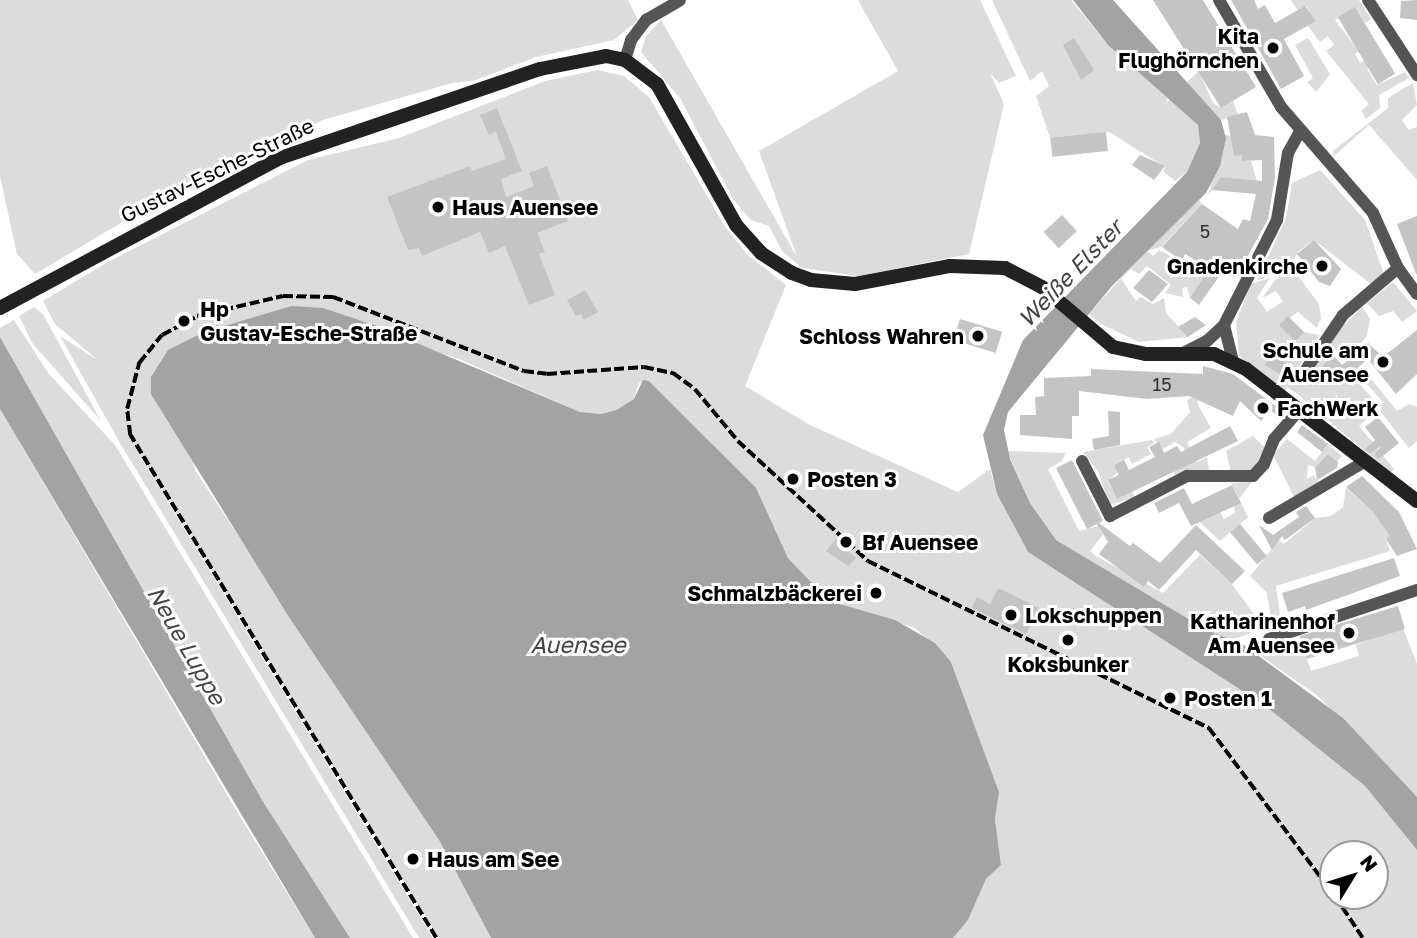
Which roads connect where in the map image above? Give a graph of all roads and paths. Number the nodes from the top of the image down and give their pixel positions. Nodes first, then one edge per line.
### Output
1 (680, 0) edge
2 (1219, 0) edge
3 (1369, 1) edge
4 (625, 60) junction
5 (1417, 75) edge
6 (1300, 131) junction
7 (1398, 268) junction
8 (1417, 294) edge
9 (0, 309) edge
10 (1224, 325) junction
11 (1185, 352) junction
12 (1233, 361) junction
13 (1307, 368) dead end
14 (1300, 409) junction
15 (1082, 461) dead end
16 (1364, 462) junction
17 (1417, 500) edge
18 (1269, 518) dead end
19 (1417, 590) edge
20 (1269, 639) dead end

1 - 4 street
2 - 6 street
3 - 5 street
4 - 9 main road, Gustav-Esche-Straße
4 - 11 main road
6 - 7 street
6 - 10 street
7 - 8 street
7 - 13 street
10 - 11 street
10 - 12 street
11 - 12 main road
12 - 14 main road
14 - 15 street
14 - 16 main road
16 - 17 main road
16 - 18 street
19 - 20 street

